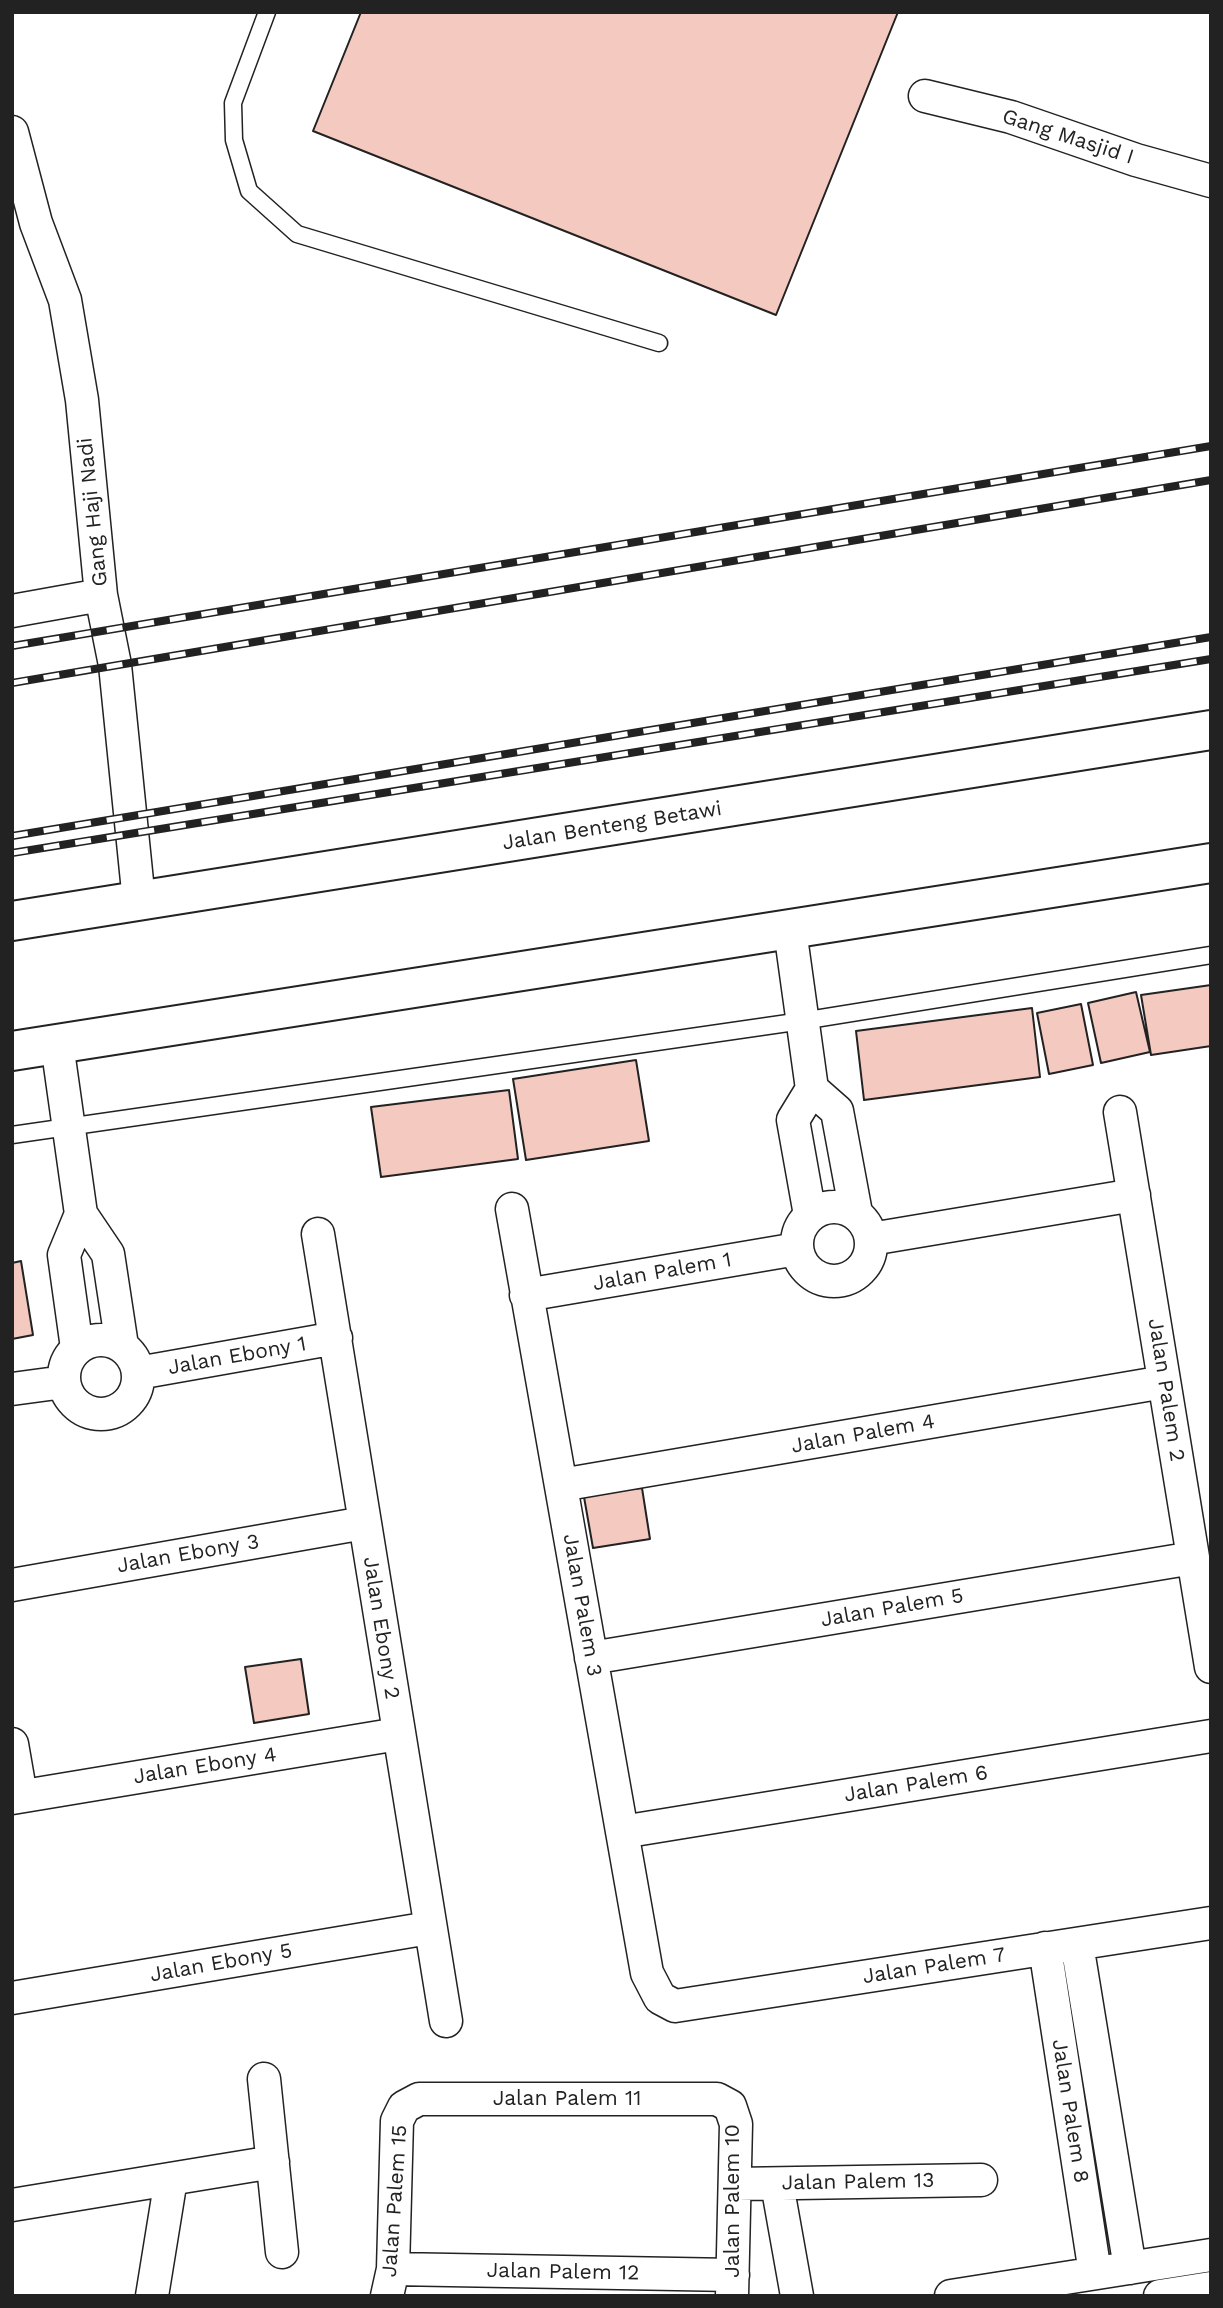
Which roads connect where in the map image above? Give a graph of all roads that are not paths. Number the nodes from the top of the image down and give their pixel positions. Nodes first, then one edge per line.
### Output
1 (267, 12) edge
2 (925, 96) dead end
3 (12, 132) edge
4 (16, 166) edge
5 (1211, 181) edge
6 (659, 343) dead end
7 (102, 595) junction
8 (12, 611) edge
9 (1211, 730) edge
10 (1211, 863) edge
11 (139, 901) junction
12 (12, 921) edge
13 (790, 930) junction
14 (1211, 955) edge
15 (802, 1021) junction
16 (57, 1044) junction
17 (12, 1051) edge
18 (812, 1089) junction
19 (1121, 1112) dead end
20 (69, 1126) junction
21 (12, 1135) edge
22 (1134, 1195) junction
23 (512, 1209) dead end
24 (81, 1214) junction
25 (810, 1215) junction
26 (864, 1226) junction
27 (318, 1234) dead end
28 (797, 1249) junction
29 (526, 1295) junction
30 (336, 1338) junction
31 (77, 1348) junction
32 (130, 1359) junction
33 (64, 1382) junction
34 (1164, 1382) junction
35 (12, 1389) edge
36 (561, 1485) junction
37 (364, 1523) junction
38 (1193, 1558) junction
39 (12, 1585) edge
40 (591, 1658) junction
41 (1211, 1667) edge
42 (398, 1734) junction
43 (1211, 1736) edge
44 (12, 1744) edge
45 (17, 1797) edge
46 (622, 1832) junction
47 (1211, 1923) edge
48 (429, 1928) junction
49 (1077, 1944) junction
50 (1045, 1948) junction
51 (12, 1998) edge
52 (660, 1998) joint
53 (446, 2021) dead end
54 (264, 2079) dead end
55 (730, 2106) joint
56 (404, 2107) joint
57 (273, 2162) junction
58 (171, 2179) junction
59 (981, 2180) dead end
60 (735, 2184) junction
61 (777, 2184) junction
62 (12, 2205) edge
63 (282, 2252) dead end
64 (1211, 2255) edge
65 (1130, 2268) junction
66 (1095, 2273) junction
67 (390, 2283) edge
68 (733, 2285) edge
69 (1211, 2288) edge
70 (152, 2296) edge
71 (797, 2296) edge
72 (951, 2296) edge
73 (1160, 2296) edge

1 - 6 lane
2 - 5 street, Gang Masjid I
3 - 4 street, Gang Haji Nadi
4 - 7 street, Gang Haji Nadi
7 - 8 street
7 - 11 street, Gang Haji Nadi
9 - 11 main road, Jalan Benteng Betawi
10 - 13 main road
11 - 12 main road, Jalan Benteng Betawi
13 - 15 street
13 - 16 main road
14 - 15 lane
15 - 18 street
15 - 20 lane
16 - 17 main road
16 - 20 street
18 - 25 street
18 - 26 street
19 - 22 street, Jalan Palem 2
20 - 21 lane
20 - 24 street
22 - 26 street
22 - 34 street, Jalan Palem 2
23 - 29 street, Jalan Palem 3
24 - 31 street
24 - 32 street
25 - 26 street
25 - 28 street
26 - 28 street
27 - 30 street, Jalan Ebony 2
28 - 29 street, Jalan Palem 1
29 - 36 street, Jalan Palem 3
30 - 32 street, Jalan Ebony 1
30 - 37 street, Jalan Ebony 2
31 - 32 street
31 - 33 street
32 - 33 street
33 - 35 street
34 - 36 street, Jalan Palem 4
34 - 38 street, Jalan Palem 2
36 - 40 street, Jalan Palem 3
37 - 39 street, Jalan Ebony 3
37 - 42 street, Jalan Ebony 2
38 - 40 street, Jalan Palem 5
38 - 41 street, Jalan Palem 2
40 - 46 street, Jalan Palem 3
42 - 45 street, Jalan Ebony 4
42 - 48 street, Jalan Ebony 2
43 - 46 street, Jalan Palem 6
44 - 45 street
46 - 52 street, Jalan Palem 3
47 - 49 street, Jalan Palem 7
48 - 51 street, Jalan Ebony 5
48 - 53 street, Jalan Ebony 2
49 - 50 street, Jalan Palem 7
49 - 65 street, Jalan Palem 8
50 - 52 street, Jalan Palem 7
50 - 66 street, Jalan Palem 8
54 - 57 street
55 - 56 street, Jalan Palem 11
55 - 60 street, Jalan Palem 10
56 - 67 street, Jalan Palem 15
57 - 58 street
57 - 63 street
58 - 62 street
58 - 70 street
59 - 61 street, Jalan Palem 13
60 - 61 street, Jalan Palem 13
60 - 68 street, Jalan Palem 10
61 - 71 street
64 - 65 street
65 - 66 street
66 - 72 street
67 - 68 street, Jalan Palem 12
69 - 73 street

